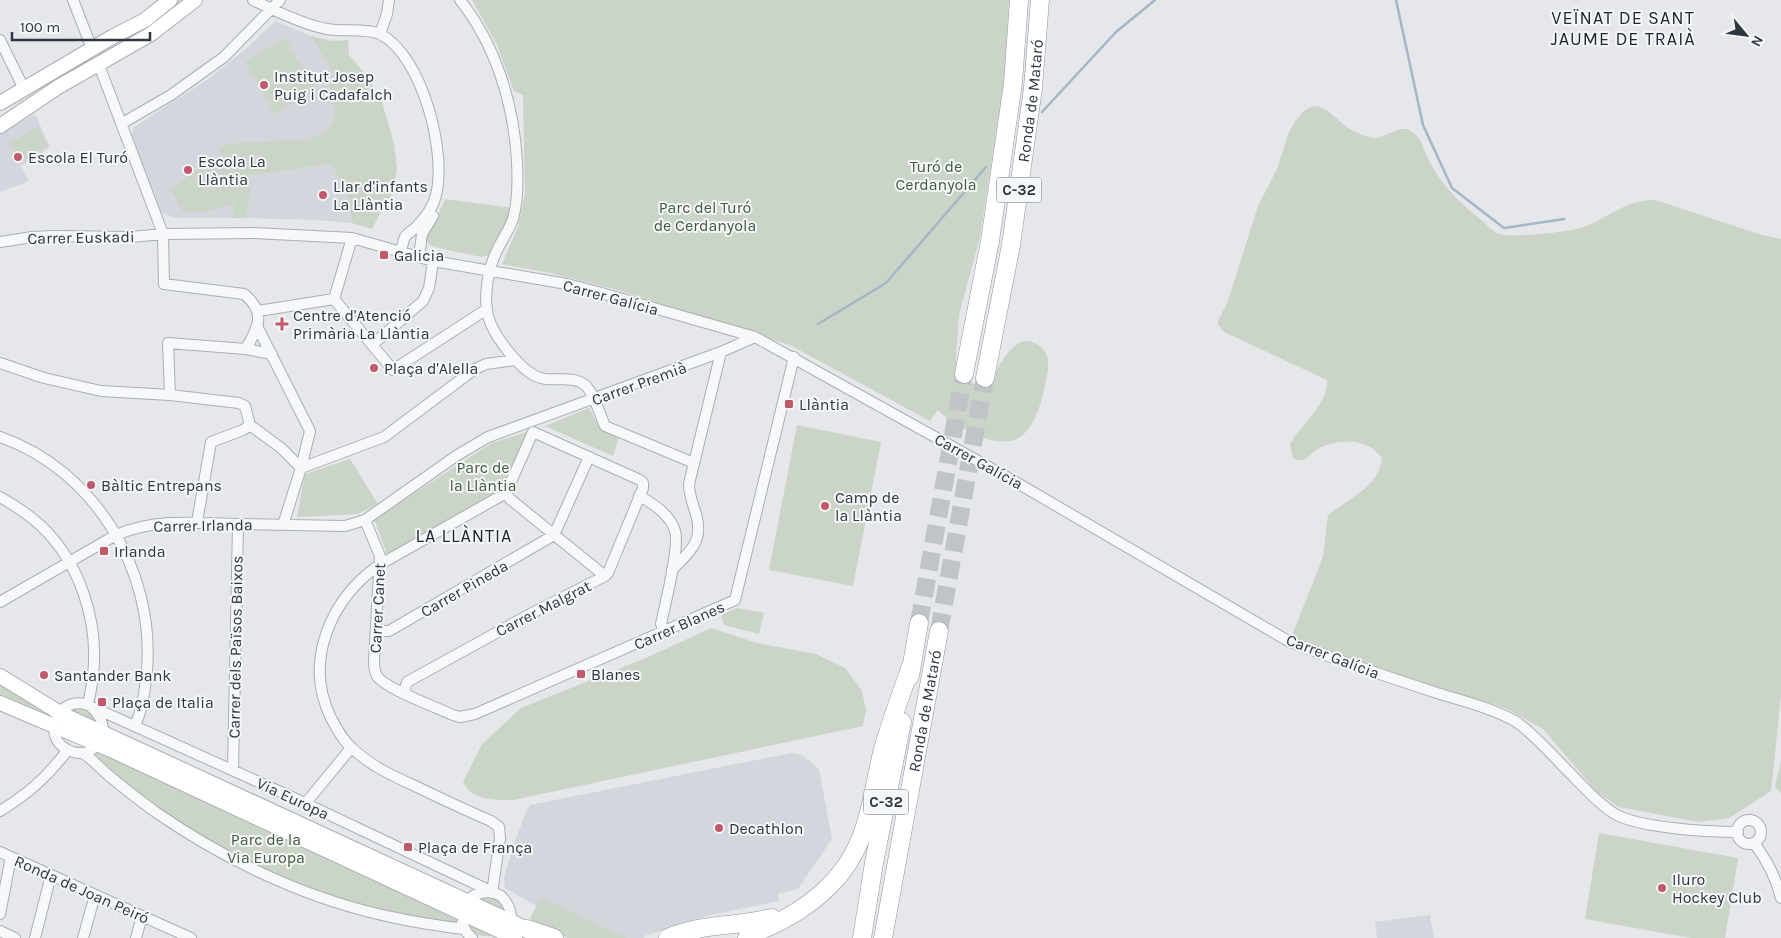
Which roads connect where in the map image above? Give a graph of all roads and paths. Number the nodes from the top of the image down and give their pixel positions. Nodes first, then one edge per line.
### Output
1 (73, 0) edge
2 (170, 0) edge
3 (195, 0) edge
4 (253, 0) edge
5 (280, 0) edge
6 (389, 0) edge
7 (460, 0) edge
8 (1019, 0) edge
9 (1040, 0) edge
10 (272, 9) junction
11 (380, 34) junction
12 (0, 40) edge
13 (94, 48) junction
14 (99, 65) junction
15 (24, 89) junction
16 (0, 103) edge
17 (121, 124) junction
18 (0, 126) edge
19 (163, 234) junction
20 (352, 238) junction
21 (0, 242) edge
22 (401, 252) junction
23 (419, 256) junction
24 (433, 261) junction
25 (490, 272) junction
26 (334, 299) junction
27 (487, 309) junction
28 (258, 311) junction
29 (258, 328) junction
30 (755, 337) junction
31 (372, 345) junction
32 (246, 349) junction
33 (721, 352) junction
34 (272, 354) junction
35 (794, 357) junction
36 (516, 360) junction
37 (0, 363) edge
38 (964, 374) tunnel mouth
39 (985, 378) tunnel mouth
40 (170, 395) junction
41 (593, 399) junction
42 (250, 425) junction
43 (532, 428) junction
44 (0, 437) edge
45 (589, 457) junction
46 (694, 464) junction
47 (301, 468) junction
48 (642, 492) junction
49 (506, 493) junction
50 (0, 497) edge
51 (365, 520) junction
52 (196, 522) junction
53 (238, 524) junction
54 (284, 525) junction
55 (116, 535) junction
56 (554, 535) junction
57 (70, 562) junction
58 (380, 565) junction
59 (672, 570) junction
60 (605, 576) junction
61 (0, 602) edge
62 (919, 623) tunnel mouth
63 (376, 631) junction
64 (939, 631) tunnel mouth
65 (664, 632) junction
66 (912, 666) junction
67 (0, 676) edge
68 (404, 693) junction
69 (0, 703) edge
70 (90, 706) junction
71 (925, 707) junction
72 (57, 719) junction
73 (135, 725) junction
74 (100, 738) junction
75 (351, 748) junction
76 (67, 750) junction
77 (83, 753) junction
78 (233, 770) junction
79 (305, 804) junction
80 (0, 811) edge
81 (1738, 832) junction
82 (1754, 843) junction
83 (0, 852) edge
84 (11, 858) junction
85 (51, 875) junction
86 (492, 892) junction
87 (95, 895) junction
88 (1781, 898) edge
89 (464, 907) junction
90 (794, 912) junction
91 (0, 914) edge
92 (142, 916) junction
93 (0, 931) edge
94 (512, 932) edge
95 (469, 935) edge
96 (16, 938) edge
97 (35, 938) edge
98 (83, 938) edge
99 (136, 938) edge
100 (190, 938) edge
101 (545, 938) edge
102 (554, 938) edge
103 (668, 938) edge
104 (747, 938) edge
105 (862, 938) edge
106 (883, 938) edge
107 (895, 938) edge

1 - 13 street
2 - 13 street
3 - 14 street
4 - 10 street
5 - 10 street
6 - 11 street
7 - 25 street
8 - 38 highway, Ronda de Mataró / C-32
9 - 39 highway, Ronda de Mataró / C-32
10 - 11 street
10 - 17 street
11 - 22 street
11 - 23 street
12 - 15 street
13 - 15 street
14 - 17 street
14 - 18 street
15 - 16 street
17 - 19 street
19 - 20 street, Carrer Galícia
19 - 21 street, Carrer Euskadi
19 - 28 street
20 - 22 street, Carrer Galícia
20 - 26 street
22 - 23 street, Carrer Galícia
23 - 24 street, Carrer Galícia
24 - 25 street, Carrer Galícia
24 - 31 street
25 - 27 street
25 - 30 street, Carrer Galícia
26 - 28 street
26 - 31 street
27 - 31 street
27 - 36 street
28 - 29 street
29 - 32 street
29 - 34 street
30 - 33 street, Carrer Premià
30 - 35 street, Carrer Galícia
32 - 34 street
32 - 40 street
33 - 41 street, Carrer Premià
33 - 46 street
34 - 47 street
35 - 65 street, Carrer Blanes
35 - 81 street, Carrer Galícia
36 - 41 street
36 - 47 street
37 - 40 street
40 - 42 street
41 - 43 street, Carrer Premià
41 - 46 street
42 - 47 street
42 - 52 street
43 - 45 street
43 - 49 street
43 - 51 street, Carrer Premià
44 - 55 street
45 - 48 street
45 - 56 street
46 - 59 street
47 - 54 street
48 - 59 street
48 - 60 street, Carrer Malgrat
49 - 56 street
49 - 58 street
50 - 57 street
51 - 54 street, Carrer Irlanda
51 - 58 street, Carrer Canet
52 - 53 street, Carrer Irlanda
52 - 55 street, Carrer Irlanda
53 - 54 street, Carrer Irlanda
53 - 78 street, Carrer dels Països Baixos
55 - 57 street, Carrer Irlanda
55 - 73 street
56 - 60 street
56 - 63 street, Carrer Pineda
57 - 61 street, Carrer Irlanda
57 - 70 street
58 - 63 street, Carrer Canet
58 - 75 street
59 - 65 street
60 - 68 street, Carrer Malgrat
62 - 66 highway, C-32
63 - 68 street, Carrer Canet
64 - 71 highway, Ronda de Mataró / C-32
65 - 68 street, Carrer Blanes
66 - 90 highway
66 - 105 highway, Ronda de Mataró / C-32
67 - 72 street, Via Europa
69 - 72 street, Via Europa
70 - 72 street
70 - 73 street, Via Europa
70 - 74 street
71 - 106 highway, Ronda de Mataró / C-32
71 - 107 highway
72 - 74 street, Via Europa
72 - 76 street
73 - 78 street, Via Europa
74 - 77 street
74 - 89 street, Via Europa
75 - 79 street
75 - 86 street
76 - 77 street
76 - 80 street
77 - 95 street
78 - 79 street, Via Europa
79 - 86 street, Via Europa
81 - 82 street
81 - 82 street
82 - 88 street
83 - 84 street, Ronda de Joan Peiró
84 - 85 street, Ronda de Joan Peiró
84 - 91 street
85 - 87 street, Ronda de Joan Peiró
85 - 97 street
86 - 89 street
86 - 94 street, Via Europa
87 - 92 street, Ronda de Joan Peiró
87 - 98 street
89 - 94 street, Via Europa
89 - 95 street
90 - 103 highway
90 - 104 highway
92 - 99 street
92 - 100 street, Ronda de Joan Peiró
93 - 96 street
94 - 101 street, Via Europa
94 - 102 highway

